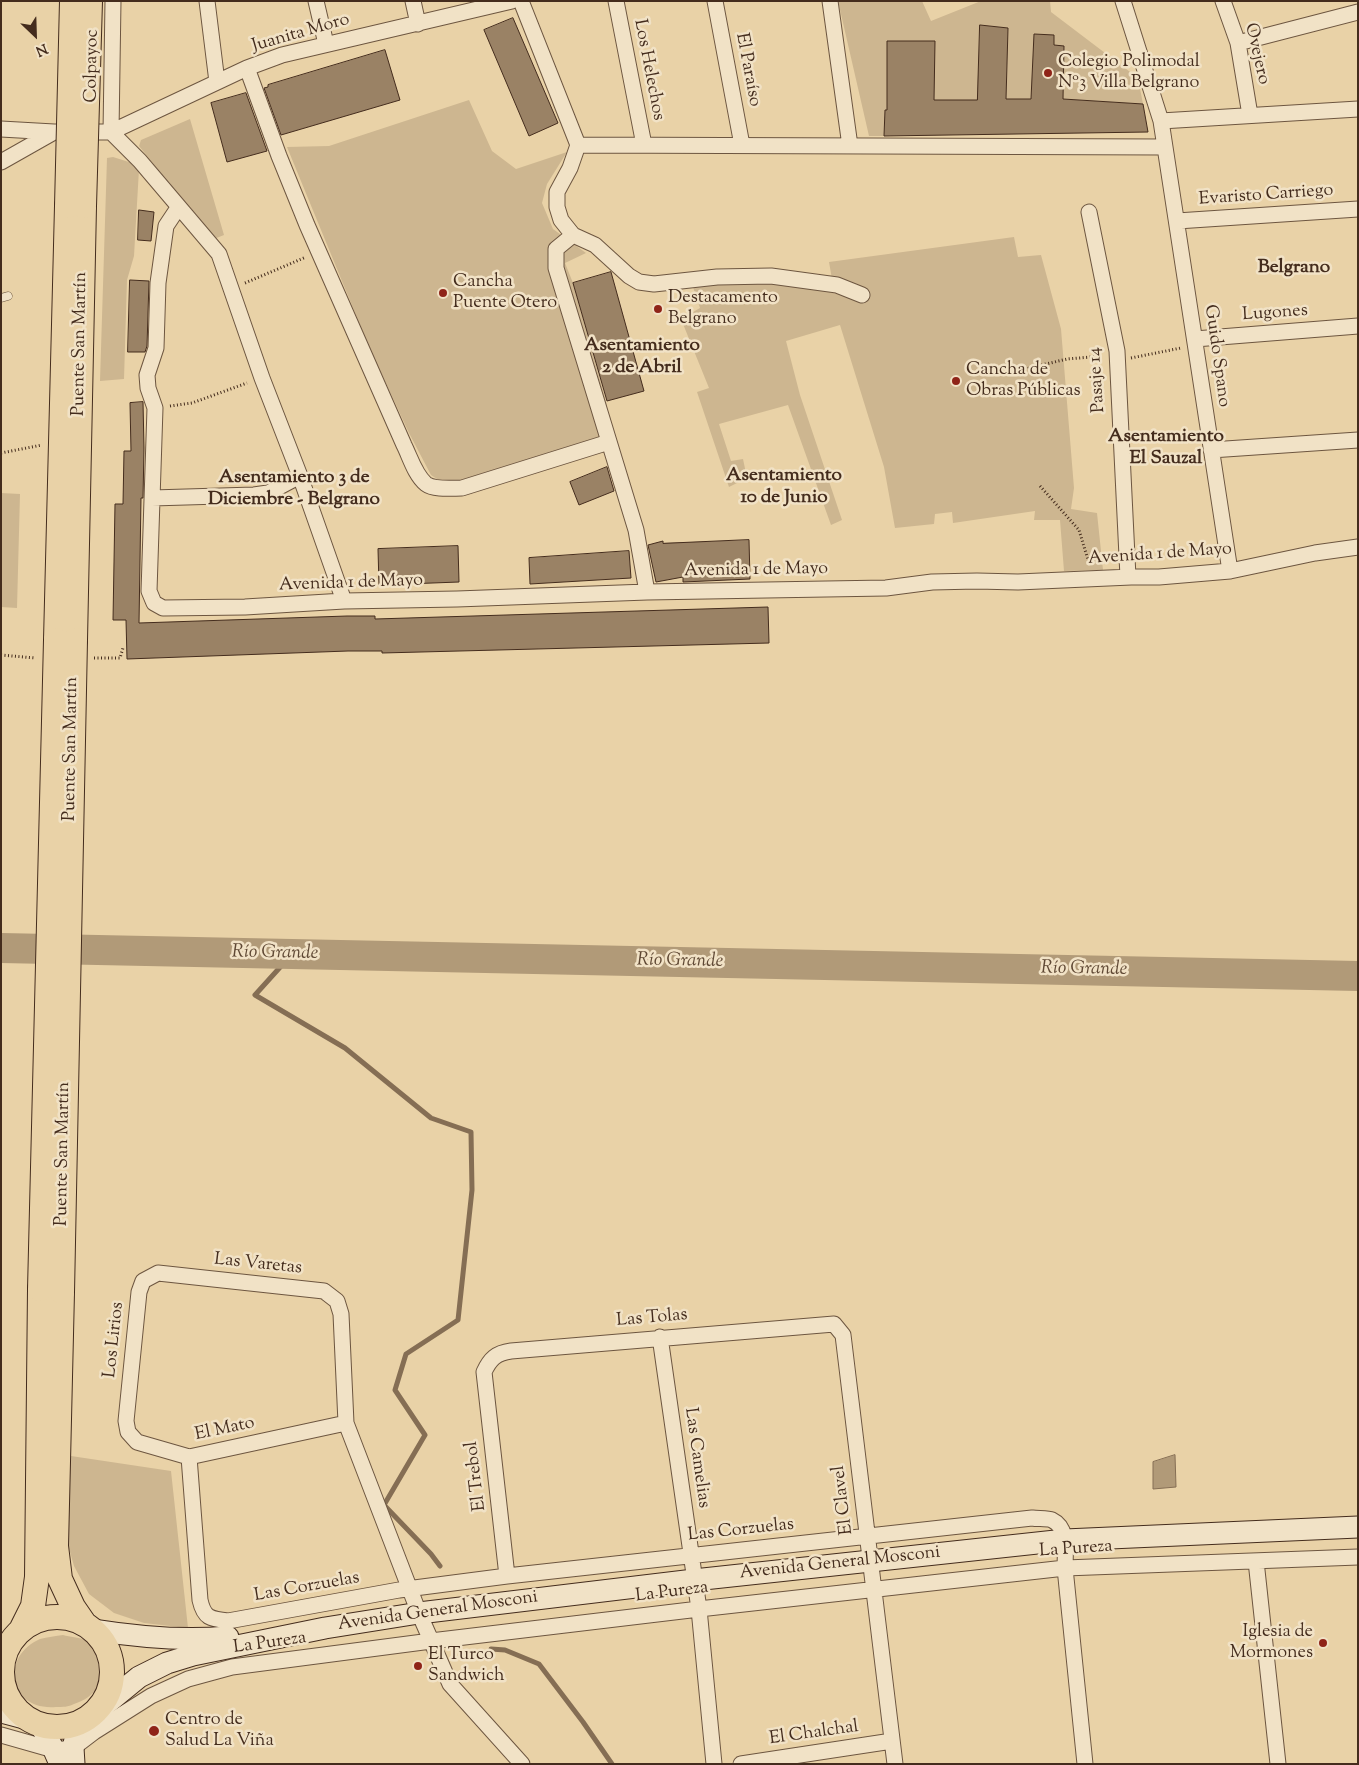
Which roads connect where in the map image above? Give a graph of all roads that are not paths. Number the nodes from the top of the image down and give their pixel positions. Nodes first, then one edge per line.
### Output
1 (72, 1) edge
2 (90, 1) edge
3 (113, 1) edge
4 (207, 1) edge
5 (316, 1) edge
6 (413, 1) edge
7 (512, 1) edge
8 (521, 1) edge
9 (616, 1) edge
10 (715, 1) edge
11 (830, 1) edge
12 (1123, 1) edge
13 (1223, 1) edge
14 (1358, 12) edge
15 (418, 24) junction
16 (1238, 43) junction
17 (326, 44) junction
18 (247, 68) junction
19 (217, 82) junction
20 (1358, 109) edge
21 (1250, 116) junction
22 (1161, 121) junction
23 (1, 129) edge
24 (54, 132) junction
25 (111, 132) junction
26 (578, 145) junction
27 (644, 145) junction
28 (742, 146) junction
29 (850, 146) junction
30 (1165, 147) junction
31 (1, 162) edge
32 (76, 206) junction
33 (178, 208) junction
34 (1358, 209) edge
35 (1089, 212) dead end
36 (1176, 221) junction
37 (573, 235) junction
38 (862, 295) dead end
39 (1358, 326) edge
40 (1195, 339) junction
41 (1358, 440) edge
42 (609, 442) junction
43 (1211, 450) junction
44 (300, 476) junction
45 (152, 498) junction
46 (1358, 547) edge
47 (1230, 571) junction
48 (1128, 577) junction
49 (647, 592) junction
50 (344, 601) junction
51 (65, 640) junction
52 (158, 1273) joint
53 (51, 1291) junction
54 (834, 1324) joint
55 (660, 1337) junction
56 (484, 1372) joint
57 (126, 1421) joint
58 (346, 1423) junction
59 (189, 1457) junction
60 (1358, 1528) edge
61 (867, 1536) junction
62 (1064, 1540) junction
63 (691, 1556) junction
64 (1358, 1557) edge
65 (870, 1561) junction
66 (1256, 1561) junction
67 (1065, 1568) junction
68 (507, 1576) junction
69 (694, 1580) junction
70 (409, 1589) junction
71 (874, 1590) junction
72 (699, 1609) junction
73 (418, 1613) junction
74 (89, 1626) junction
75 (325, 1628) junction
76 (12, 1639) edge
77 (431, 1641) junction
78 (1, 1712) edge
79 (87, 1718) junction
80 (35, 1723) junction
81 (1, 1735) edge
82 (892, 1741) junction
83 (65, 1756) edge
84 (522, 1764) edge
85 (714, 1764) edge
86 (741, 1764) edge
87 (895, 1764) edge
88 (1085, 1764) edge
89 (1278, 1764) edge

1 - 32 main road, bridge
2 - 32 main road, bridge
3 - 25 street, Colpayoc
4 - 19 street
5 - 17 street
6 - 15 street
7 - 15 street, Juanita Moro
8 - 26 street
9 - 27 street, Los Helechos
10 - 28 street, El Paraíso
11 - 29 street
12 - 22 street, Guido Spano
13 - 16 street, Ovejero
14 - 16 street
15 - 17 street, Juanita Moro
16 - 21 street, Ovejero
17 - 18 street, Juanita Moro
18 - 19 street, Juanita Moro
18 - 42 street
19 - 25 street, Juanita Moro
20 - 21 street
21 - 22 street
22 - 30 street, Guido Spano
23 - 24 street
24 - 25 street
24 - 31 street
25 - 33 street
26 - 27 street
26 - 37 street
27 - 28 street
28 - 29 street
29 - 30 street
30 - 36 street, Guido Spano
32 - 51 main road, Puente San Martín
32 - 51 main road, Puente San Martín
33 - 44 street
33 - 45 street
34 - 36 street, Evaristo Carriego
35 - 48 street, Pasaje 14
36 - 40 street, Guido Spano
37 - 38 street
37 - 42 street
39 - 40 street, Lugones
40 - 43 street, Guido Spano
41 - 43 street
42 - 49 street
43 - 47 street, Guido Spano
44 - 45 street
44 - 50 street
45 - 50 street, Avenida 1 de Mayo
46 - 47 street, Avenida 1 de Mayo
47 - 48 street, Avenida 1 de Mayo
48 - 49 street, Avenida 1 de Mayo
49 - 50 street, Avenida 1 de Mayo
51 - 53 main road, Puente San Martín, bridge
52 - 57 street, Los Lirios
52 - 58 street, Las Varetas
53 - 74 main road
53 - 76 main road
54 - 55 street, Las Tolas
54 - 61 street, El Clavel
55 - 56 street, Las Tolas
55 - 63 street, Las Camelias
56 - 68 street, El Trebol
57 - 59 street, El Mato
58 - 59 street, El Mato
58 - 70 street
59 - 70 street, Las Corzuelas
60 - 62 main road, Avenida General Mosconi
61 - 62 street, Las Corzuelas
61 - 63 street, Las Corzuelas
61 - 65 street, El Clavel
62 - 65 main road, Avenida General Mosconi
62 - 67 street
63 - 68 street, Las Corzuelas
63 - 69 street, Las Camelias
64 - 66 street, La Pureza
65 - 69 main road, Avenida General Mosconi
65 - 71 street, El Clavel
66 - 67 street, La Pureza
66 - 89 street
67 - 71 street, La Pureza
67 - 88 street
68 - 70 street, Las Corzuelas
69 - 72 street, Las Camelias
69 - 73 main road, Avenida General Mosconi
70 - 73 street
71 - 72 street, La Pureza
71 - 82 street, El Clavel
72 - 77 street, La Pureza
72 - 85 street, Las Camelias
73 - 75 main road, Avenida General Mosconi
73 - 77 street
74 - 75 main road
74 - 76 main road
74 - 79 main road
75 - 79 main road
76 - 80 main road
77 - 83 street, La Pureza
77 - 84 street
78 - 80 main road
79 - 80 main road
79 - 83 main road
80 - 83 main road
81 - 83 street
82 - 86 street, El Chalchal
82 - 87 street, El Clavel

